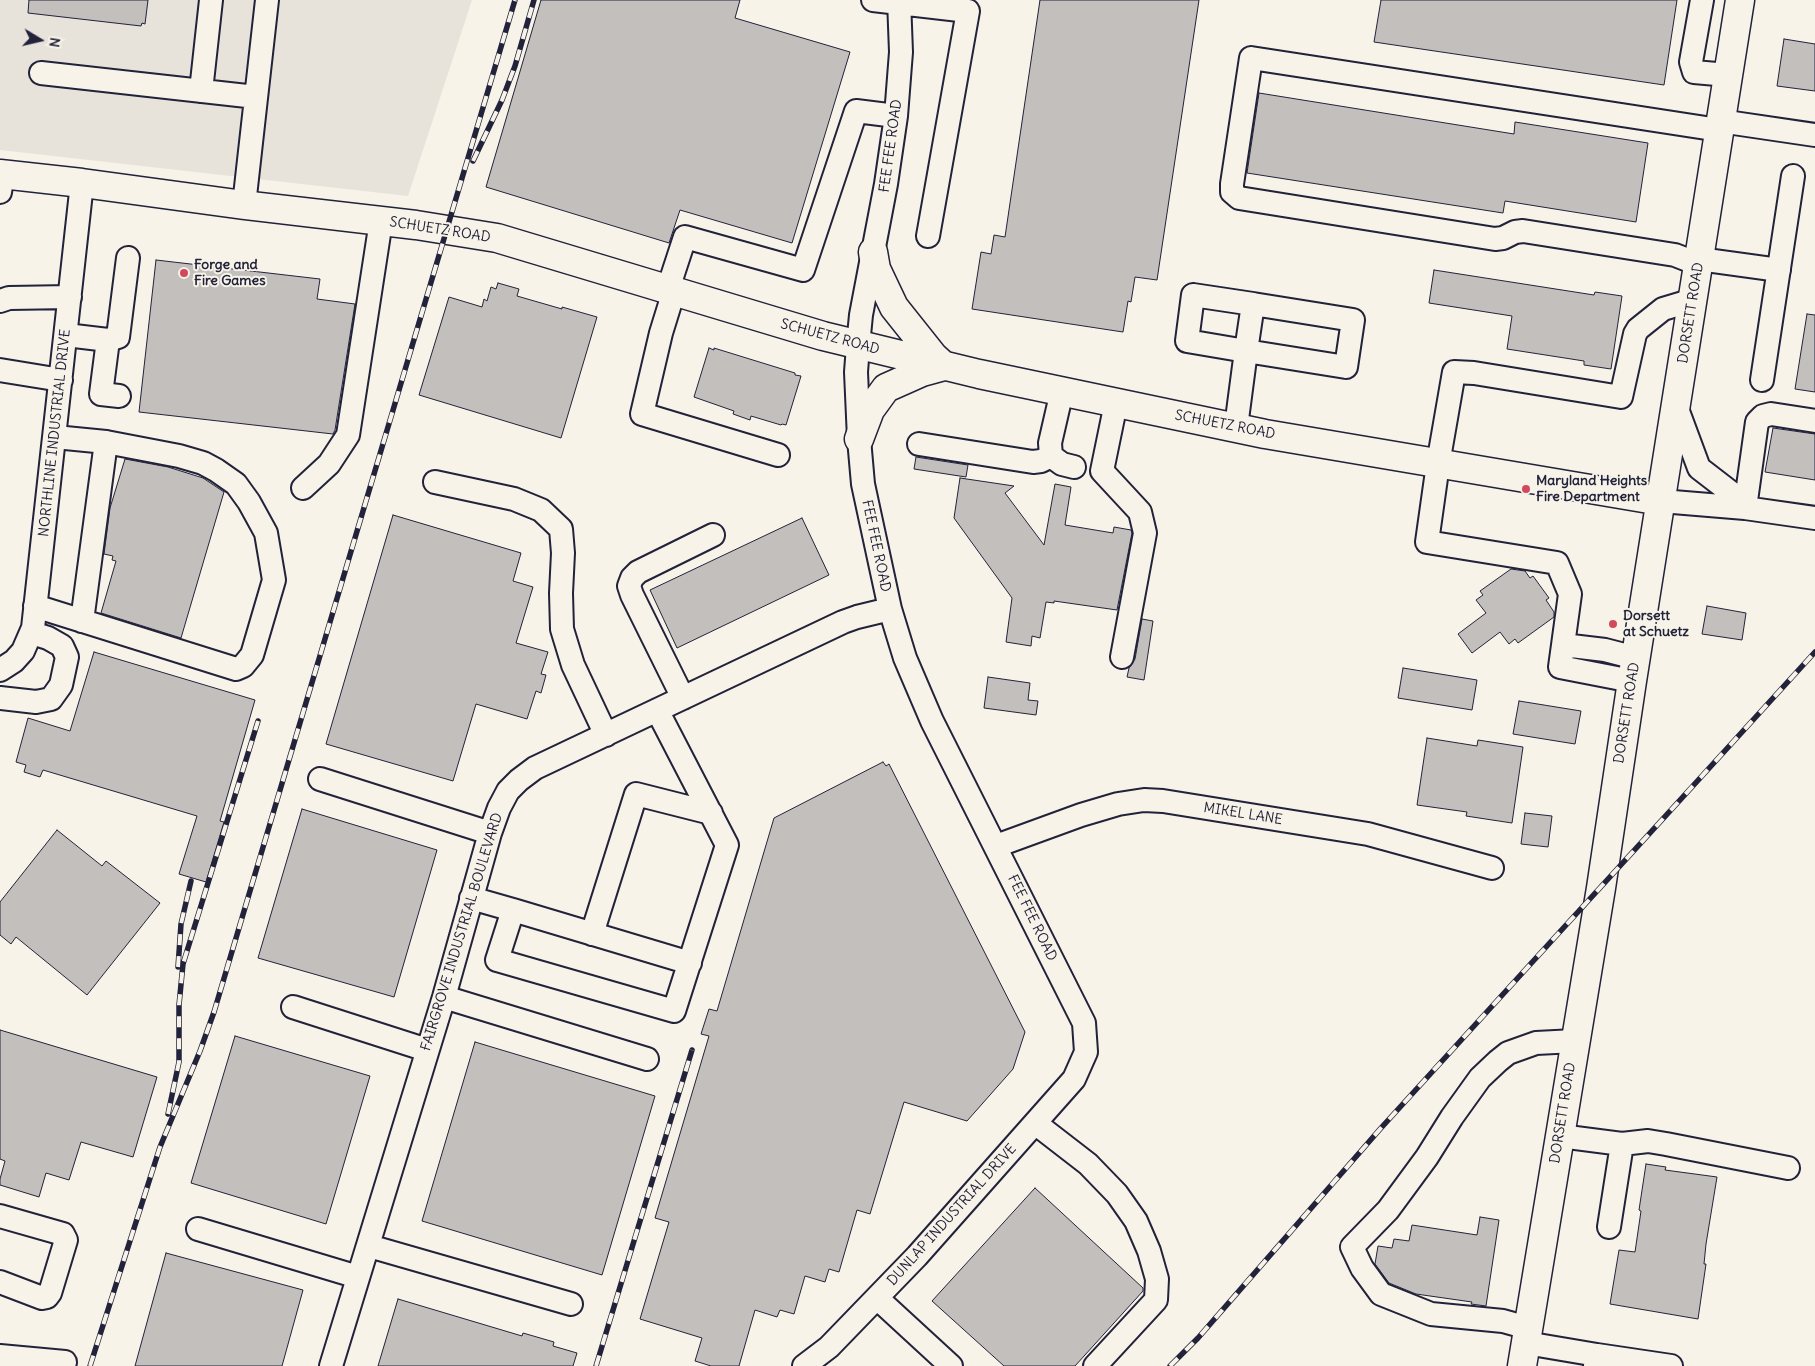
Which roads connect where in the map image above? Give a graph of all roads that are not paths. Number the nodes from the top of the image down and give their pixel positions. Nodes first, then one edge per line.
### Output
1 (211, 0) edge
2 (267, 0) edge
3 (873, 0) edge
4 (1702, 0) edge
5 (1740, 0) edge
6 (899, 2) edge
7 (969, 5) edge
8 (42, 73) dead end
9 (1728, 75) junction
10 (201, 91) junction
11 (256, 97) junction
12 (896, 116) junction
13 (1720, 125) junction
14 (1815, 135) edge
15 (1793, 176) dead end
16 (1, 180) edge
17 (82, 183) junction
18 (244, 205) junction
19 (381, 221) junction
20 (928, 236) dead end
21 (873, 252) junction
22 (128, 258) dead end
23 (1698, 262) junction
24 (1779, 270) junction
25 (671, 290) junction
26 (70, 297) junction
27 (1693, 300) junction
28 (0, 301) edge
29 (1253, 304) junction
30 (66, 335) junction
31 (108, 340) junction
32 (858, 346) junction
33 (1246, 351) junction
34 (944, 366) junction
35 (0, 370) edge
36 (61, 380) junction
37 (1762, 380) dead end
38 (1062, 391) junction
39 (119, 396) dead end
40 (1116, 402) junction
41 (1676, 406) junction
42 (1815, 421) edge
43 (1236, 428) junction
44 (54, 437) junction
45 (859, 439) junction
46 (106, 442) junction
47 (919, 444) dead end
48 (778, 456) dead end
49 (1051, 456) junction
50 (1438, 464) junction
51 (1074, 467) dead end
52 (435, 482) dead end
53 (303, 488) dead end
54 (1662, 501) junction
55 (1745, 508) junction
56 (1815, 518) edge
57 (713, 535) dead end
58 (36, 606) junction
59 (890, 609) junction
60 (82, 621) junction
61 (32, 632) junction
62 (1122, 657) dead end
63 (1634, 669) junction
64 (0, 670) edge
65 (0, 698) edge
66 (683, 698) junction
67 (657, 710) junction
68 (606, 735) junction
69 (320, 779) dead end
70 (710, 814) junction
71 (490, 833) junction
72 (996, 846) junction
73 (1492, 868) dead end
74 (471, 898) junction
75 (513, 910) junction
76 (592, 934) junction
77 (690, 963) junction
78 (444, 996) junction
79 (293, 1007) dead end
80 (1575, 1041) junction
81 (427, 1050) junction
82 (1086, 1052) joint
83 (647, 1059) dead end
84 (1035, 1123) junction
85 (1560, 1136) junction
86 (1622, 1144) junction
87 (1788, 1168) dead end
88 (0, 1216) edge
89 (1609, 1227) dead end
90 (198, 1229) dead end
91 (369, 1246) junction
92 (358, 1277) junction
93 (0, 1282) edge
94 (877, 1298) junction
95 (571, 1304) dead end
96 (1525, 1346) edge
97 (0, 1356) edge
98 (1596, 1360) edge
99 (65, 1362) dead end
100 (332, 1366) edge
101 (804, 1366) edge
102 (951, 1366) edge
103 (1095, 1366) edge
104 (1671, 1366) edge

1 - 10 street
2 - 11 street
3 - 6 street
4 - 9 street
5 - 9 main road, DORSETT ROAD
6 - 7 street
6 - 12 street, FEE FEE ROAD
7 - 20 street
8 - 10 street
9 - 13 main road, DORSETT ROAD
10 - 11 street
11 - 18 street
12 - 21 street, FEE FEE ROAD
12 - 25 street
13 - 14 street
13 - 23 main road, DORSETT ROAD
13 - 23 street
15 - 24 street
16 - 17 main road, SCHUETZ ROAD
17 - 18 main road, SCHUETZ ROAD
17 - 26 street, NORTHLINE INDUSTRIAL DRIVE
18 - 19 main road, SCHUETZ ROAD
19 - 25 main road, SCHUETZ ROAD
19 - 53 street
21 - 32 street, FEE FEE ROAD
21 - 34 main road
22 - 31 street
23 - 24 street
23 - 27 main road, DORSETT ROAD
24 - 37 street
25 - 32 main road, SCHUETZ ROAD
25 - 48 street
26 - 28 street
26 - 30 street, NORTHLINE INDUSTRIAL DRIVE
27 - 41 main road, DORSETT ROAD
27 - 50 street
29 - 33 street
29 - 33 street
29 - 33 street
30 - 31 street
30 - 36 street, NORTHLINE INDUSTRIAL DRIVE
31 - 39 street
32 - 34 main road, SCHUETZ ROAD
32 - 45 street, FEE FEE ROAD
33 - 43 street
34 - 38 main road, SCHUETZ ROAD
34 - 45 main road
35 - 36 street
36 - 44 street, NORTHLINE INDUSTRIAL DRIVE
38 - 40 main road, SCHUETZ ROAD
38 - 49 street
40 - 43 main road, SCHUETZ ROAD
40 - 62 street
41 - 54 main road, DORSETT ROAD
41 - 55 street
42 - 55 street
43 - 50 main road, SCHUETZ ROAD
44 - 46 street
44 - 58 street, NORTHLINE INDUSTRIAL DRIVE
45 - 59 street, FEE FEE ROAD
46 - 60 street
46 - 60 street
47 - 49 street
49 - 51 street
50 - 54 main road, SCHUETZ ROAD
50 - 63 street
52 - 68 street
54 - 55 street
54 - 63 main road, DORSETT ROAD
55 - 56 street
57 - 66 street
58 - 60 street
58 - 61 street, NORTHLINE INDUSTRIAL DRIVE
59 - 66 street, FAIRGROVE INDUSTRIAL BOULEVARD
59 - 72 street, FEE FEE ROAD
61 - 64 street, NORTHLINE INDUSTRIAL DRIVE
61 - 65 street
63 - 80 main road, DORSETT ROAD
66 - 67 street, FAIRGROVE INDUSTRIAL BOULEVARD
67 - 68 street, FAIRGROVE INDUSTRIAL BOULEVARD
67 - 70 street
68 - 71 street, FAIRGROVE INDUSTRIAL BOULEVARD
69 - 71 street
70 - 76 street
70 - 77 street
71 - 74 street, FAIRGROVE INDUSTRIAL BOULEVARD
72 - 73 street, MIKEL LANE
72 - 82 street, FEE FEE ROAD
74 - 75 street
74 - 78 street, FAIRGROVE INDUSTRIAL BOULEVARD
75 - 76 street
75 - 77 street
76 - 77 street
78 - 81 street, FAIRGROVE INDUSTRIAL BOULEVARD
78 - 83 street
79 - 81 street
80 - 85 main road, DORSETT ROAD
80 - 96 street
81 - 91 street, FAIRGROVE INDUSTRIAL BOULEVARD
82 - 84 street, DUNLAP INDUSTRIAL DRIVE
84 - 94 street, DUNLAP INDUSTRIAL DRIVE
84 - 103 street
85 - 86 street
85 - 96 main road, DORSETT ROAD
86 - 87 street
86 - 89 street
88 - 93 street
90 - 92 street
91 - 92 street, FAIRGROVE INDUSTRIAL BOULEVARD
91 - 95 street
92 - 100 street, FAIRGROVE INDUSTRIAL BOULEVARD
94 - 101 street, DUNLAP INDUSTRIAL DRIVE
94 - 102 street
96 - 98 street
97 - 99 street
98 - 104 street

